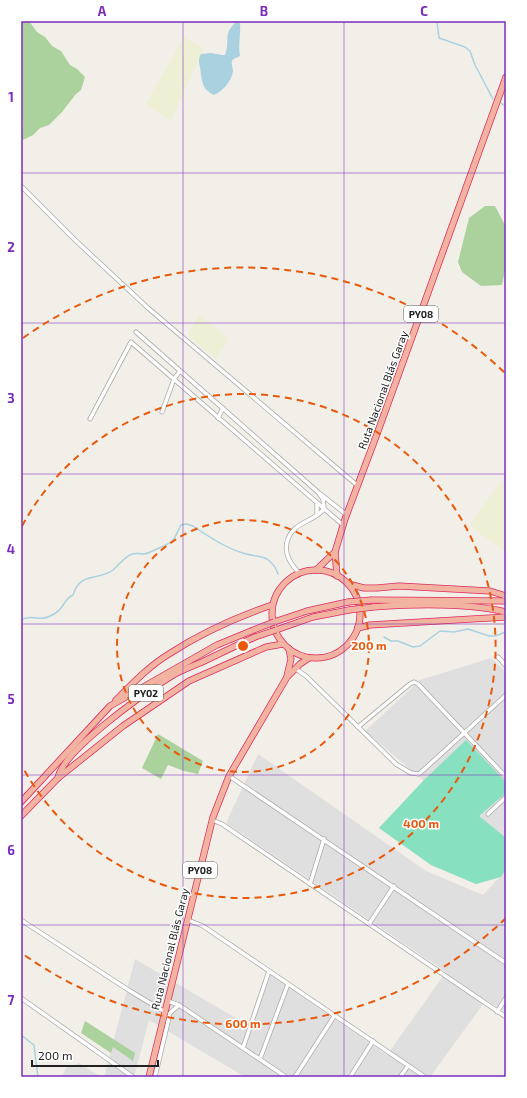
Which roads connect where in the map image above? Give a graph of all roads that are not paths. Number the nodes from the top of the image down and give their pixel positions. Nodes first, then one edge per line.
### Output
1 (506, 77) edge
2 (21, 186) edge
3 (136, 332) dead end
4 (180, 371) junction
5 (174, 379) junction
6 (223, 408) junction
7 (162, 412) dead end
8 (218, 418) junction
9 (90, 419) dead end
10 (358, 486) junction
11 (319, 493) junction
12 (317, 503) junction
13 (324, 509) junction
14 (317, 515) junction
15 (347, 515) junction
16 (343, 525) junction
17 (335, 552) junction
18 (316, 570) junction
19 (299, 573) junction
20 (337, 576) junction
21 (348, 584) junction
22 (506, 596) edge
23 (506, 601) edge
24 (272, 605) junction
25 (506, 612) edge
26 (506, 617) edge
27 (358, 628) junction
28 (283, 644) junction
29 (289, 649) junction
30 (498, 657) dead end
31 (309, 658) junction
32 (506, 666) edge
33 (296, 669) junction
34 (287, 677) junction
35 (506, 695) edge
36 (110, 706) junction
37 (358, 727) junction
38 (464, 732) junction
39 (229, 776) junction
40 (506, 776) edge
41 (58, 778) junction
42 (506, 797) edge
43 (21, 802) edge
44 (488, 814) dead end
45 (21, 816) edge
46 (212, 820) junction
47 (324, 840) junction
48 (310, 884) junction
49 (394, 886) junction
50 (21, 920) edge
51 (188, 920) junction
52 (368, 924) junction
53 (506, 963) edge
54 (269, 971) junction
55 (288, 984) junction
56 (21, 998) edge
57 (506, 998) edge
58 (168, 1001) junction
59 (179, 1005) junction
60 (165, 1012) junction
61 (497, 1012) junction
62 (335, 1015) junction
63 (506, 1017) edge
64 (373, 1041) junction
65 (243, 1048) junction
66 (260, 1059) junction
67 (408, 1066) junction
68 (133, 1077) edge
69 (149, 1077) edge
70 (155, 1077) edge
71 (286, 1077) edge
72 (295, 1077) edge
73 (350, 1077) edge
74 (400, 1077) edge
75 (425, 1077) edge

1 - 10 highway, Ruta Nacional Blás Garay / PY08
2 - 10 street
3 - 4 street
4 - 5 street
4 - 6 street
5 - 7 street
5 - 8 street
5 - 9 street
6 - 8 street
6 - 11 street
8 - 12 street
10 - 15 highway, Ruta Nacional Blás Garay / PY08
11 - 13 street
11 - 15 street
12 - 13 street
12 - 14 street
13 - 14 street
13 - 16 street
14 - 19 street
15 - 16 highway, Ruta Nacional Blás Garay / PY08
16 - 17 highway, Ruta Nacional Blás Garay / PY08
17 - 18 highway
17 - 20 highway, Ruta Nacional Blás Garay / PY08
18 - 19 highway
18 - 20 highway
19 - 24 highway
20 - 21 highway
21 - 22 highway
21 - 27 highway
23 - 36 highway, PY02, bridge
24 - 28 highway
24 - 36 highway
25 - 41 highway, PY02, bridge
26 - 27 highway
27 - 31 highway
28 - 29 highway
28 - 41 highway
29 - 31 highway
29 - 34 highway, Ruta Nacional Blás Garay
30 - 32 street
31 - 33 highway, Ruta Nacional Blás Garay
33 - 34 highway, Ruta Nacional Blás Garay
33 - 37 street
34 - 39 highway, Ruta Nacional Blás Garay / PY08
35 - 38 street
36 - 43 highway, PY02
37 - 38 street
37 - 38 street
38 - 40 street
39 - 46 highway, Ruta Nacional Blás Garay / PY08
39 - 47 street
41 - 45 highway, PY02
42 - 44 street
46 - 48 street
46 - 51 highway, Ruta Nacional Blás Garay / PY08
47 - 48 street
47 - 49 street
48 - 52 street
49 - 52 street
49 - 53 street
50 - 60 street
51 - 54 street
51 - 58 highway, Ruta Nacional Blás Garay / PY08
52 - 61 street
54 - 55 street
54 - 65 street
55 - 62 street
55 - 66 street
56 - 68 street
57 - 61 street
58 - 59 street
58 - 60 highway, Ruta Nacional Blás Garay / PY08
59 - 65 street
59 - 70 street
60 - 69 highway, Ruta Nacional Blás Garay / PY08
61 - 63 street
62 - 64 street
62 - 72 street
64 - 67 street
64 - 73 street
65 - 66 street
66 - 71 street
67 - 74 street
67 - 75 street

